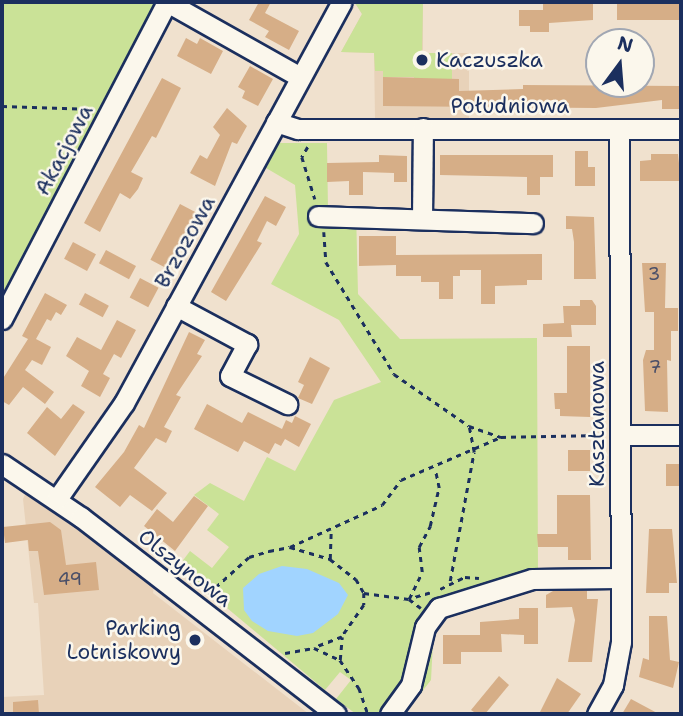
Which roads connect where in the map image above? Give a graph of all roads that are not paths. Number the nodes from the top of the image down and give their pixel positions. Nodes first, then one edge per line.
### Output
1 (167, 2) edge
2 (342, 2) edge
3 (300, 77) junction
4 (276, 122) junction
5 (423, 128) junction
6 (619, 129) junction
7 (681, 129) edge
8 (320, 216) road end
9 (422, 218) junction
10 (533, 223) dead end
11 (176, 306) junction
12 (2, 319) edge
13 (287, 404) dead end
14 (620, 435) junction
15 (681, 435) edge
16 (2, 464) edge
17 (57, 499) junction
18 (620, 578) junction
19 (336, 714) edge
20 (390, 714) edge
21 (597, 714) edge

1 - 3 street
1 - 12 street, Akacjowa
2 - 3 street, Brzozowa
3 - 4 street, Brzozowa
4 - 5 street, Południowa
4 - 11 street, Brzozowa
5 - 6 street, Południowa
5 - 9 street, Południowa
6 - 7 street, Południowa
6 - 14 street, Kasztanowa
8 - 9 street
9 - 10 street
11 - 13 street
11 - 17 street, Brzozowa
14 - 15 street
14 - 18 street, Kasztanowa
16 - 17 street, Olszynowa
17 - 19 street, Olszynowa
18 - 20 street
18 - 21 street, Kasztanowa

